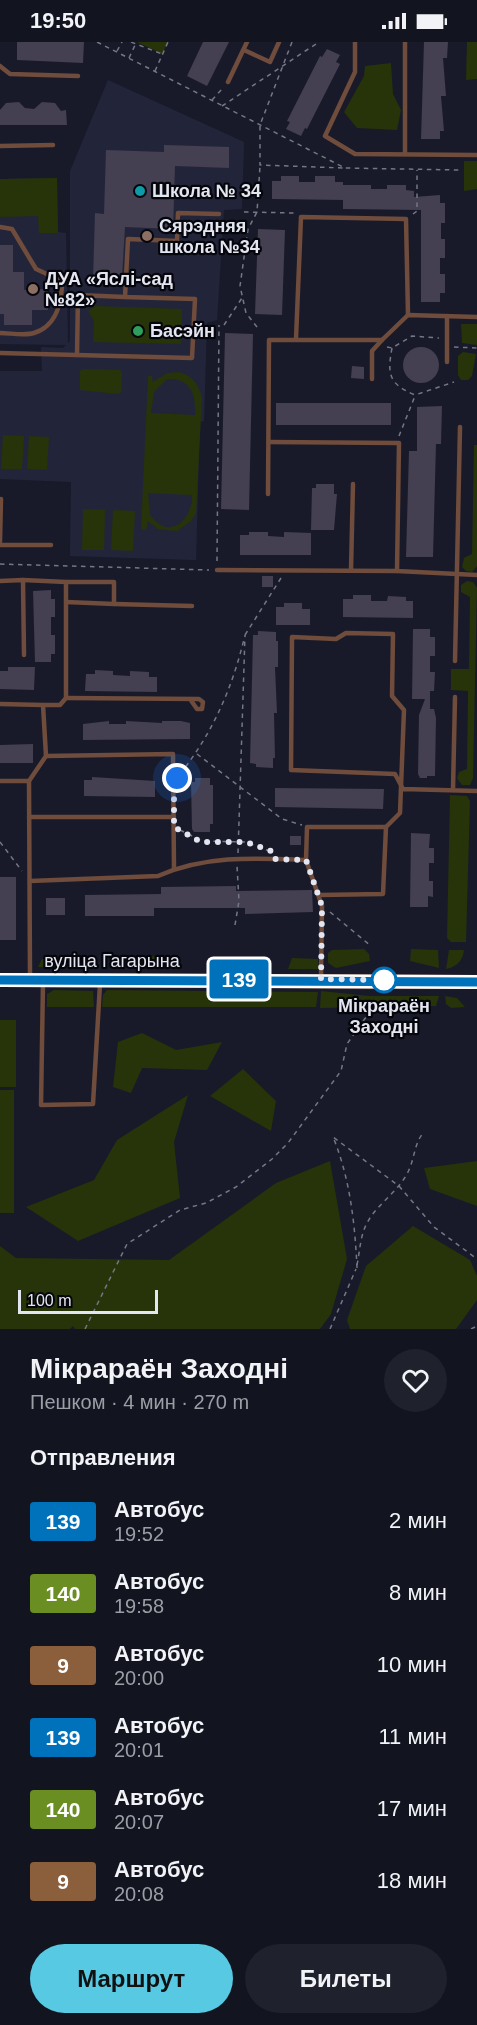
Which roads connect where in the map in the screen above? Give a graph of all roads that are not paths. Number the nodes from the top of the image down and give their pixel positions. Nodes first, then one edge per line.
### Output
1 (247, 42) edge
2 (279, 42) edge
3 (356, 42) edge
4 (405, 42) edge
5 (244, 50) junction
6 (0, 66) edge
7 (78, 76) dead end
8 (228, 82) road end
9 (53, 145) dead end
10 (0, 146) edge
11 (405, 154) junction
12 (477, 155) edge
13 (219, 214) dead end
14 (0, 227) edge
15 (125, 297) junction
16 (408, 315) junction
17 (447, 316) junction
18 (477, 317) edge
19 (0, 333) edge
20 (296, 339) junction
21 (382, 340) junction
22 (0, 353) edge
23 (77, 355) junction
24 (447, 362) dead end
25 (372, 379) dead end
26 (460, 427) dead end
27 (269, 442) junction
28 (353, 484) dead end
29 (268, 494) dead end
30 (1, 499) edge
31 (0, 543) edge
32 (51, 545) dead end
33 (217, 570) road end
34 (351, 570) junction
35 (397, 571) junction
36 (457, 574) junction
37 (477, 575) edge
38 (23, 580) junction
39 (0, 581) edge
40 (66, 582) junction
41 (66, 602) junction
42 (114, 604) junction
43 (192, 606) dead end
44 (24, 655) dead end
45 (455, 661) dead end
46 (455, 697) dead end
47 (66, 698) junction
48 (190, 699) dead end
49 (0, 704) edge
50 (44, 705) junction
51 (46, 756) junction
52 (0, 781) edge
53 (29, 782) junction
54 (403, 789) junction
55 (453, 790) junction
56 (477, 791) edge
57 (29, 817) junction
58 (174, 817) junction
59 (386, 827) junction
60 (306, 860) junction
61 (174, 869) junction
62 (30, 881) junction
63 (320, 895) junction
64 (321, 979) junction
65 (0, 980) edge
66 (36, 980) junction
67 (100, 980) junction
68 (477, 982) edge

1 - 5 lane
2 - 5 lane
3 - 11 lane
4 - 11 lane
5 - 8 lane
6 - 7 lane
9 - 10 lane
11 - 12 lane
13 - 15 lane
14 - 19 lane
15 - 23 lane
15 - 23 lane
16 - 17 lane
16 - 20 lane
16 - 21 lane
17 - 18 lane
17 - 24 lane
20 - 21 lane
20 - 27 lane
21 - 25 lane
22 - 23 lane
26 - 36 lane
27 - 29 lane
27 - 35 lane
28 - 34 lane
30 - 31 lane
31 - 32 lane
33 - 34 lane
34 - 35 lane
35 - 36 lane
36 - 37 lane
36 - 45 lane
38 - 39 lane
38 - 40 lane
38 - 44 lane
40 - 41 lane
40 - 42 lane
41 - 42 lane
41 - 47 lane
42 - 43 lane
46 - 55 lane
47 - 48 lane
47 - 50 lane
49 - 50 lane
50 - 51 lane
51 - 53 lane
51 - 58 lane
52 - 53 lane
53 - 57 lane
54 - 54 lane
54 - 55 lane
54 - 59 lane
55 - 56 lane
57 - 58 lane
57 - 62 lane
58 - 61 lane
59 - 60 lane
59 - 63 lane
60 - 61 lane
60 - 63 lane
61 - 62 lane
62 - 66 lane
63 - 64 lane
64 - 67 main road, вуліца Гагарына
64 - 68 main road, вуліца Гагарына
65 - 66 main road, вуліца Гагарына
66 - 67 main road, вуліца Гагарына
66 - 67 lane

